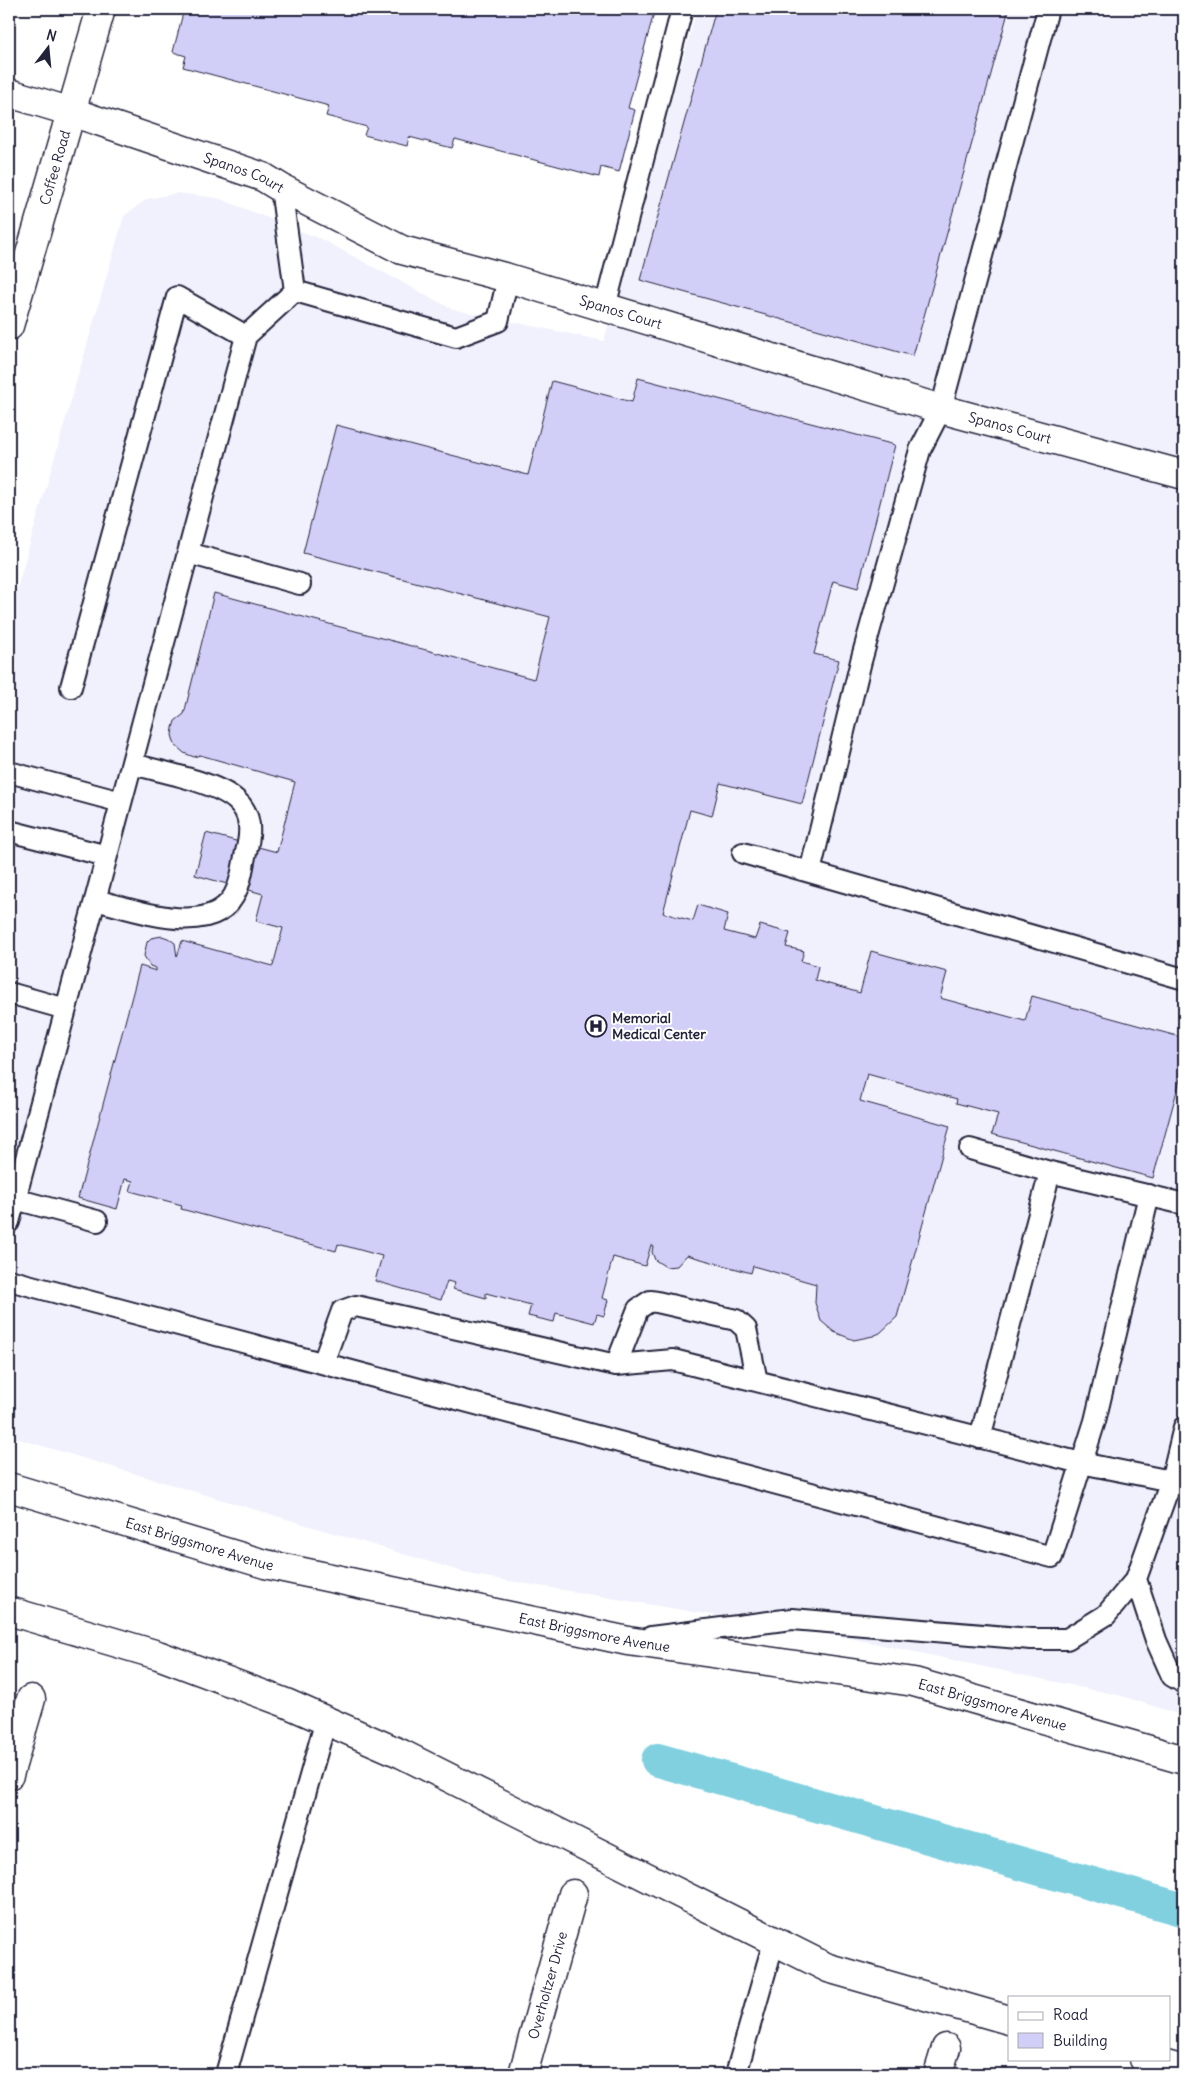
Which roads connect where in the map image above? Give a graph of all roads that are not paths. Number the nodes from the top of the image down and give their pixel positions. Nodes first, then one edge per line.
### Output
1 (101, 9) edge
2 (682, 9) edge
3 (1048, 9) edge
4 (9, 93) edge
5 (72, 112) junction
6 (281, 188) junction
7 (508, 278) junction
8 (295, 291) junction
9 (605, 307) junction
10 (9, 326) edge
11 (246, 336) junction
12 (941, 409) junction
13 (1184, 475) edge
14 (188, 553) junction
15 (300, 584) dead end
16 (71, 687) dead end
17 (132, 764) junction
18 (9, 772) edge
19 (121, 802) junction
20 (9, 831) edge
21 (743, 853) dead end
22 (107, 856) junction
23 (810, 872) junction
24 (95, 900) junction
25 (1184, 979) edge
26 (9, 993) edge
27 (66, 1009) junction
28 (970, 1149) dead end
29 (1050, 1172) junction
30 (1149, 1195) junction
31 (15, 1198) junction
32 (1184, 1204) edge
33 (97, 1221) dead end
34 (9, 1222) edge
35 (9, 1280) edge
36 (323, 1363) junction
37 (616, 1365) junction
38 (757, 1381) junction
39 (1184, 1427) edge
40 (980, 1438) junction
41 (1081, 1463) junction
42 (1178, 1484) edge
43 (9, 1487) edge
44 (1136, 1579) junction
45 (9, 1611) edge
46 (628, 1641) junction
47 (1184, 1684) edge
48 (31, 1699) dead end
49 (326, 1720) junction
50 (1184, 1760) edge
51 (9, 1775) edge
52 (573, 1894) dead end
53 (774, 1941) junction
54 (1008, 2020) edge
55 (946, 2048) dead end
56 (1143, 2060) edge
57 (1147, 2060) edge
58 (1184, 2070) edge
59 (226, 2074) edge
60 (523, 2074) edge
61 (736, 2074) edge
62 (938, 2074) edge
63 (1137, 2074) edge

1 - 5 main road, Coffee Road
2 - 9 lane
3 - 12 lane
4 - 5 main road, Spanos Court
5 - 6 main road, Spanos Court
5 - 10 main road, Coffee Road
6 - 7 main road, Spanos Court
6 - 8 lane
7 - 8 lane
7 - 9 main road, Spanos Court
8 - 11 lane
9 - 12 main road, Spanos Court
11 - 14 lane
11 - 16 lane
12 - 13 main road, Spanos Court
12 - 23 lane
14 - 15 lane
14 - 17 lane
17 - 19 lane
17 - 24 lane
18 - 19 lane
19 - 22 lane
20 - 22 lane
21 - 23 lane
22 - 24 lane
23 - 25 lane
24 - 27 lane
26 - 27 lane
27 - 31 lane
28 - 29 lane
29 - 30 lane
29 - 40 lane
30 - 32 lane
30 - 41 lane
31 - 33 lane
31 - 34 lane
35 - 36 lane
36 - 37 lane
36 - 41 lane
37 - 38 lane
37 - 38 lane
38 - 40 lane
39 - 42 lane
40 - 41 lane
41 - 42 lane
42 - 44 lane
43 - 46 main road, East Briggsmore Avenue
44 - 46 lane
44 - 47 lane
45 - 49 main road
46 - 50 main road, East Briggsmore Avenue
48 - 51 main road
49 - 53 main road
49 - 59 lane
52 - 60 main road, Overholtzer Drive
53 - 54 main road
53 - 61 lane
55 - 62 main road
56 - 63 lane
57 - 58 main road

